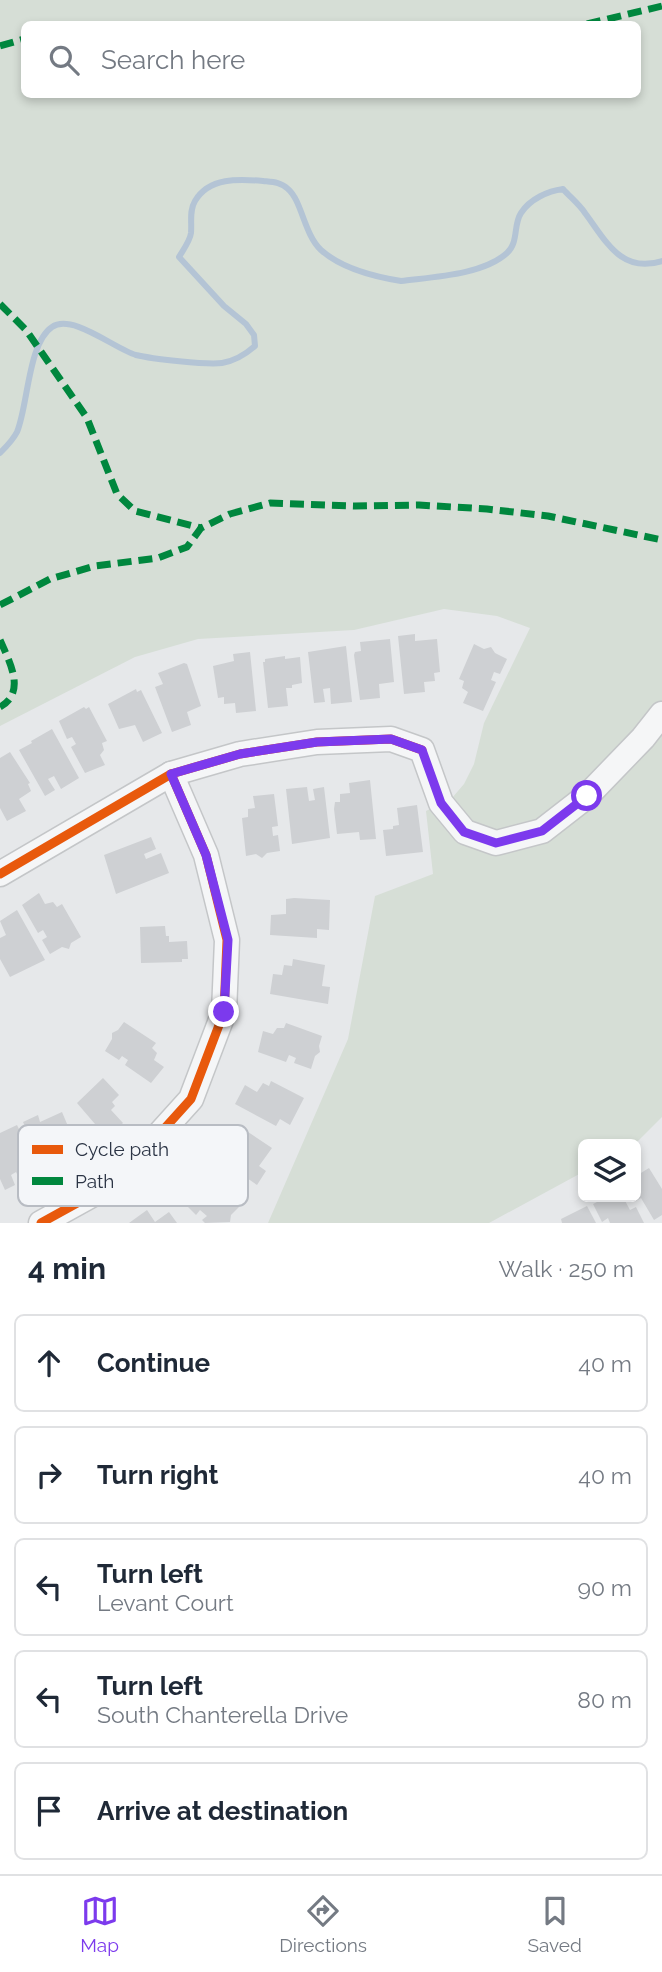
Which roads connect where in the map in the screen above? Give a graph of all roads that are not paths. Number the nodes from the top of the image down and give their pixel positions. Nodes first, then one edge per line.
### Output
1 (662, 714) edge
2 (171, 774) junction
3 (0, 874) edge
4 (168, 1125) edge
5 (72, 1206) edge
6 (41, 1223) edge

1 - 2 street
2 - 3 street
2 - 4 street
5 - 6 street

